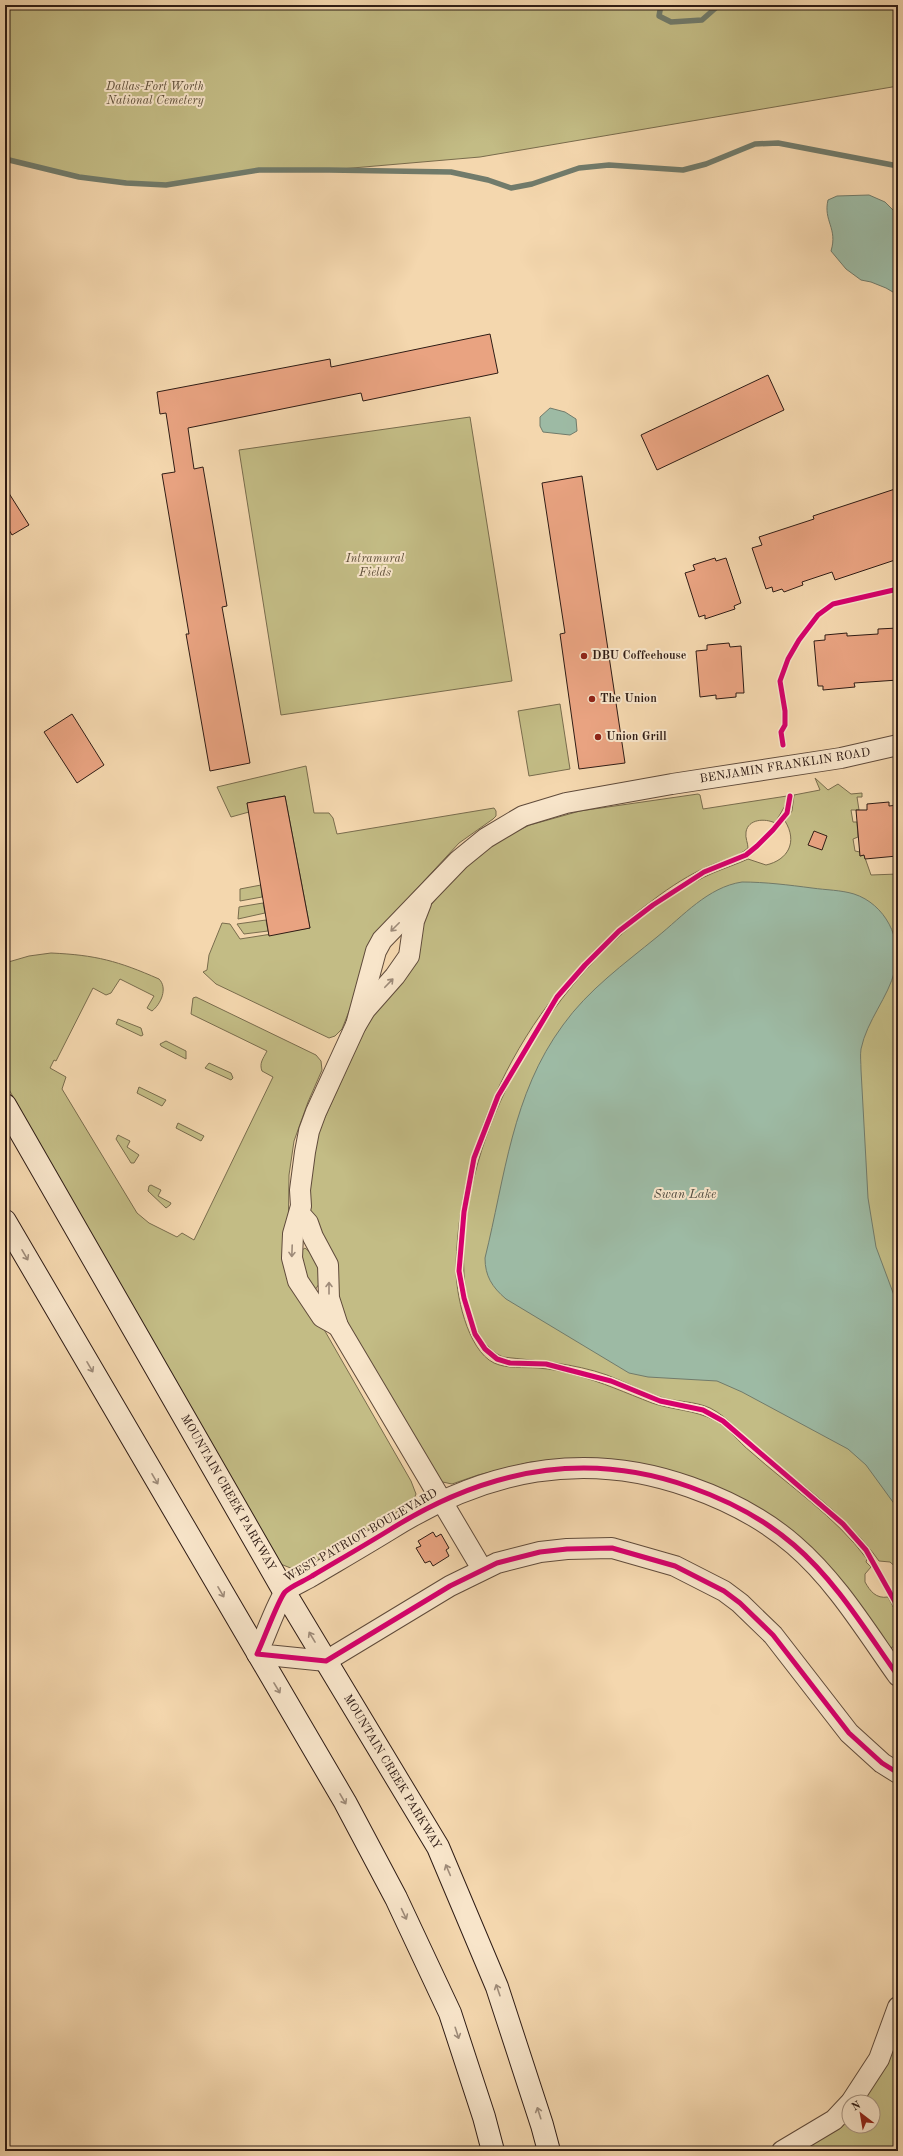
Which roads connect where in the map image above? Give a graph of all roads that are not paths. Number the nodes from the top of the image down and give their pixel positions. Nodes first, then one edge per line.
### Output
1 (898, 745) edge
2 (422, 900) junction
3 (356, 1025) junction
4 (5, 1105) edge
5 (300, 1214) junction
6 (5, 1221) edge
7 (338, 1326) junction
8 (440, 1501) junction
9 (482, 1569) junction
10 (285, 1593) junction
11 (257, 1654) junction
12 (326, 1661) junction
13 (898, 1676) edge
14 (898, 1773) edge
15 (898, 2007) edge
16 (856, 2094) edge
17 (841, 2113) edge
18 (493, 2151) edge
19 (549, 2151) edge
20 (782, 2151) edge

1 - 2 street, BENJAMIN FRANKLIN ROAD
3 -> 2 street
2 -> 3 street, BENJAMIN FRANKLIN ROAD
3 - 5 street
4 - 10 main road, MOUNTAIN CREEK PARKWAY
7 -> 5 street
5 -> 7 street
6 -> 11 main road
7 - 8 street
8 - 9 street
8 - 10 street, WEST PATRIOT BOULEVARD
8 - 13 street, WEST PATRIOT BOULEVARD
9 - 12 street
9 - 14 street
10 - 11 street, WEST PATRIOT BOULEVARD
12 -> 10 main road, MOUNTAIN CREEK PARKWAY
11 - 12 street
11 -> 18 main road
19 -> 12 main road, MOUNTAIN CREEK PARKWAY
15 - 16 street
17 - 20 street

